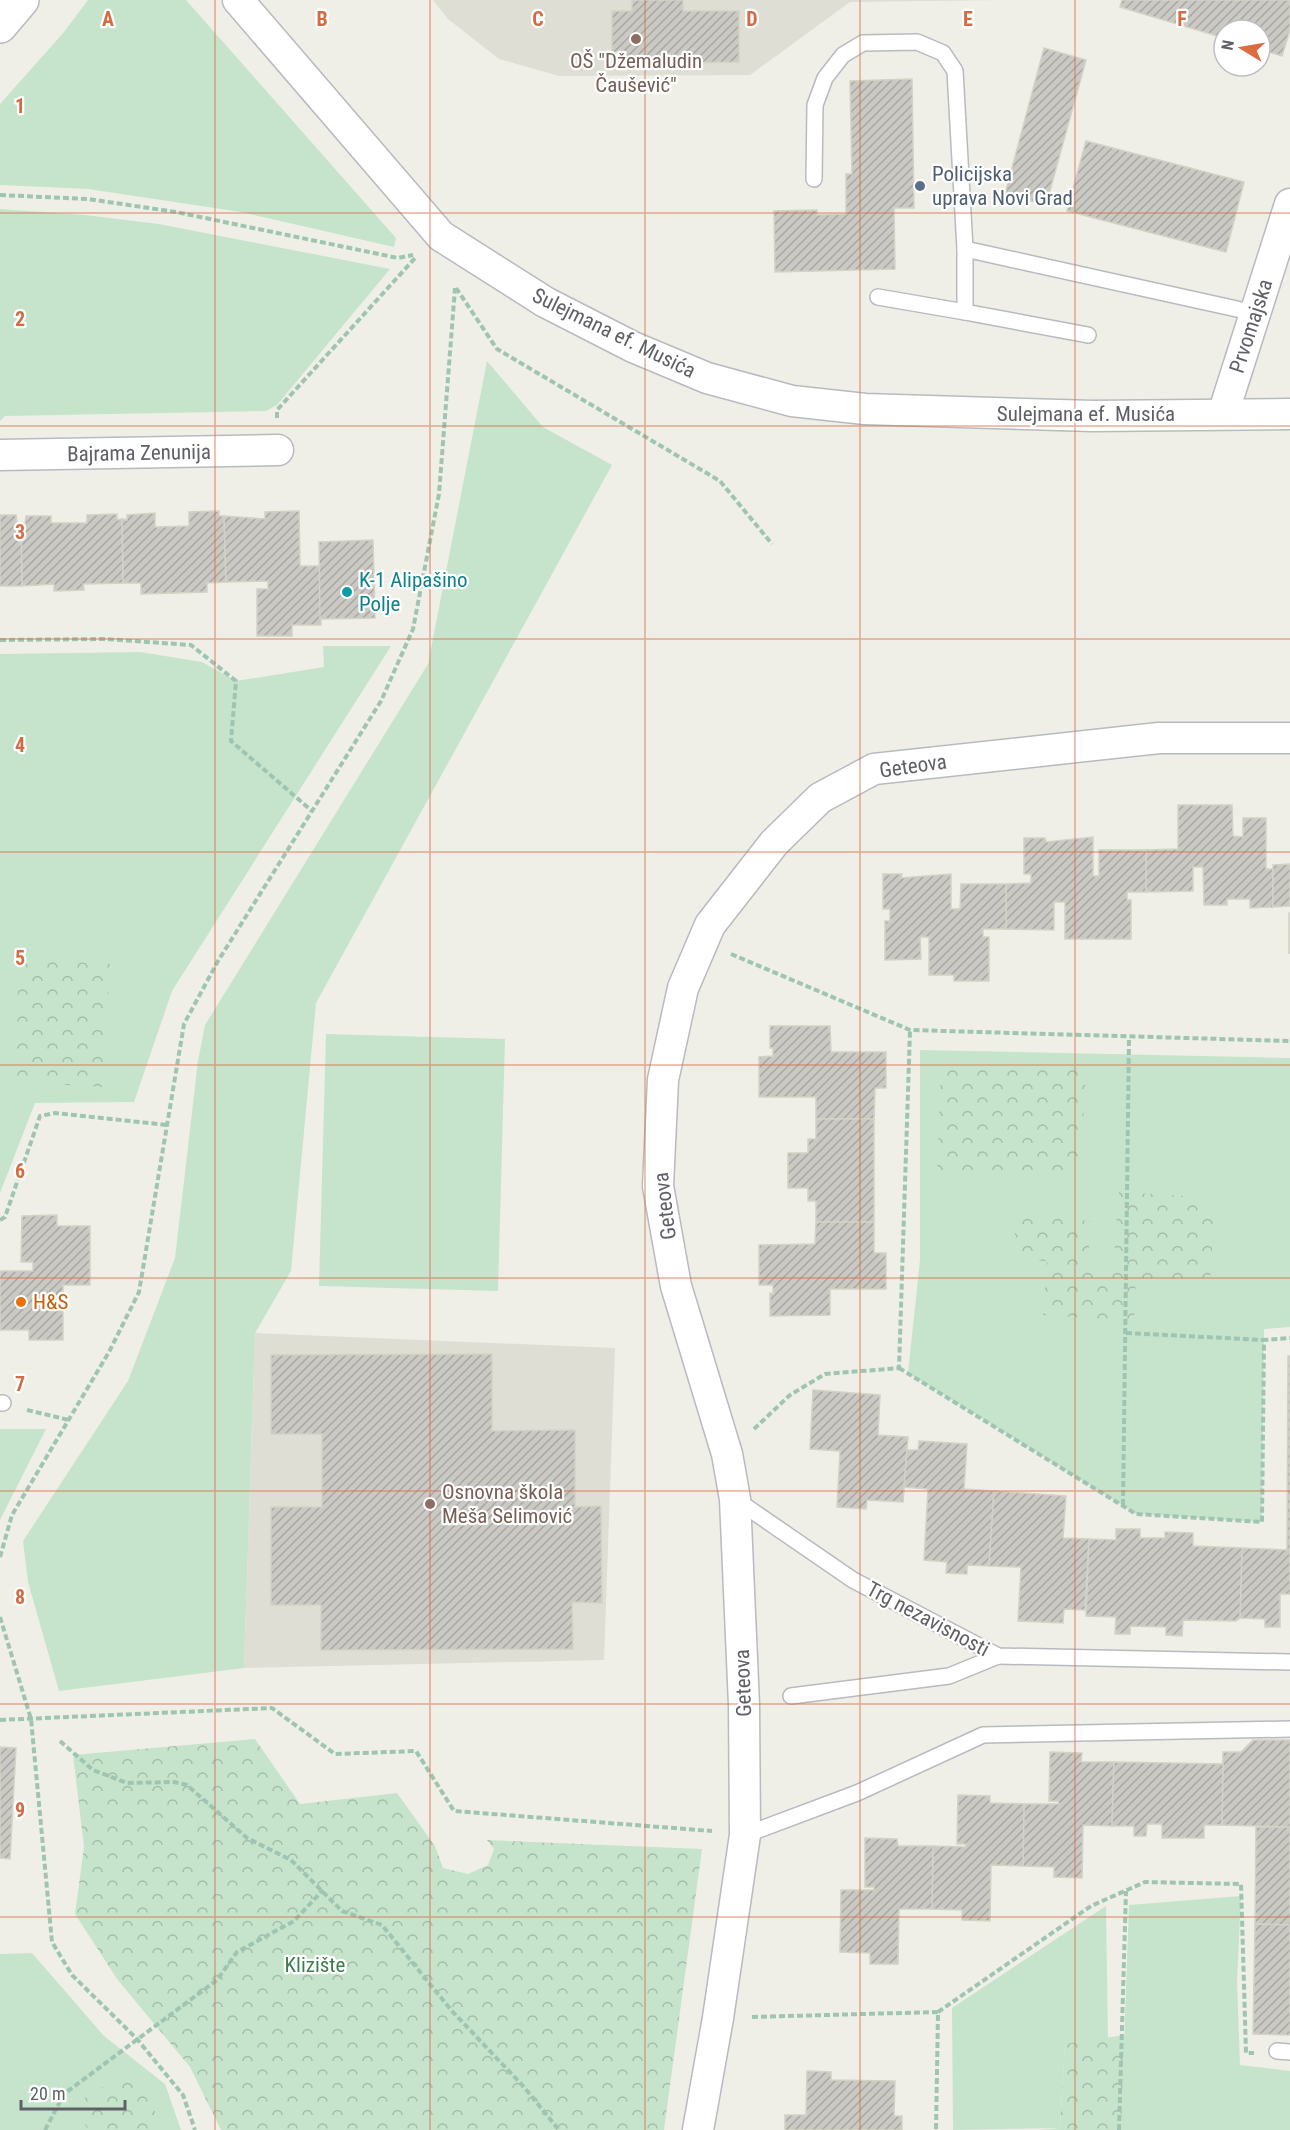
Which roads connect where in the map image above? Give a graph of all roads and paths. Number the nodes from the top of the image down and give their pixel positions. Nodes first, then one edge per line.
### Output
1 (22, 0) edge
2 (238, 0) edge
3 (0, 26) edge
4 (814, 178) dead end
5 (0, 195) edge
6 (1289, 213) edge
7 (965, 249) junction
8 (418, 254) junction
9 (426, 261) dead end
10 (448, 281) dead end
11 (455, 288) junction
12 (878, 297) dead end
13 (965, 312) junction
14 (1255, 313) junction
15 (1089, 334) dead end
16 (277, 410) dead end
17 (1223, 414) junction
18 (1290, 414) edge
19 (278, 450) dead end
20 (0, 455) edge
21 (772, 544) dead end
22 (0, 640) edge
23 (1290, 738) edge
24 (312, 811) junction
25 (720, 949) dead end
26 (910, 1030) junction
27 (1129, 1036) junction
28 (1290, 1041) edge
29 (167, 1125) junction
30 (0, 1220) edge
31 (1125, 1333) junction
32 (1290, 1338) edge
33 (1264, 1340) junction
34 (899, 1368) junction
35 (1, 1403) edge
36 (69, 1420) junction
37 (727, 1454) junction
38 (735, 1500) junction
39 (1123, 1506) junction
40 (0, 1557) edge
41 (0, 1617) edge
42 (998, 1656) junction
43 (1290, 1662) edge
44 (791, 1696) dead end
45 (31, 1719) junction
46 (0, 1720) edge
47 (1290, 1729) edge
48 (60, 1741) dead end
49 (745, 1835) junction
50 (323, 1890) junction
51 (1126, 1891) junction
52 (938, 2012) junction
53 (718, 2018) junction
54 (137, 2039) junction
55 (1284, 2052) edge
56 (45, 2130) edge
57 (195, 2130) edge
58 (559, 2130) edge
59 (698, 2130) edge
60 (936, 2130) edge
61 (1119, 2130) edge

1 - 3 street
2 - 17 street, Sulejmana ef. Musića
4 - 7 lane
5 - 8 path
6 - 14 street, Prvomajska
7 - 13 lane
7 - 14 lane
8 - 9 path
8 - 16 path
10 - 11 path
11 - 21 path
11 - 24 path
12 - 13 lane
13 - 15 lane
14 - 17 street, Prvomajska
17 - 18 street, Sulejmana ef. Musića
19 - 20 street, Bajrama Zenunija
22 - 24 path
23 - 37 street, Geteova
24 - 29 path
25 - 26 path
26 - 27 path
26 - 34 path
27 - 28 path
27 - 31 path
29 - 30 path
29 - 36 path
31 - 33 path
31 - 39 path
32 - 33 path
33 - 39 path
34 - 37 path
34 - 39 path
35 - 36 path
36 - 40 path
37 - 38 street, Geteova
38 - 42 lane, Trg nezavisnosti
38 - 49 street, Geteova
41 - 45 path
42 - 43 lane, Trg nezavisnosti
42 - 44 lane
45 - 46 path
45 - 49 path
45 - 54 path
47 - 49 lane
48 - 50 path
49 - 53 street, Geteova
50 - 54 path
50 - 58 path
51 - 52 path
51 - 55 path
51 - 61 path
52 - 53 path
52 - 60 path
53 - 59 street, Geteova
54 - 56 path
54 - 57 path

